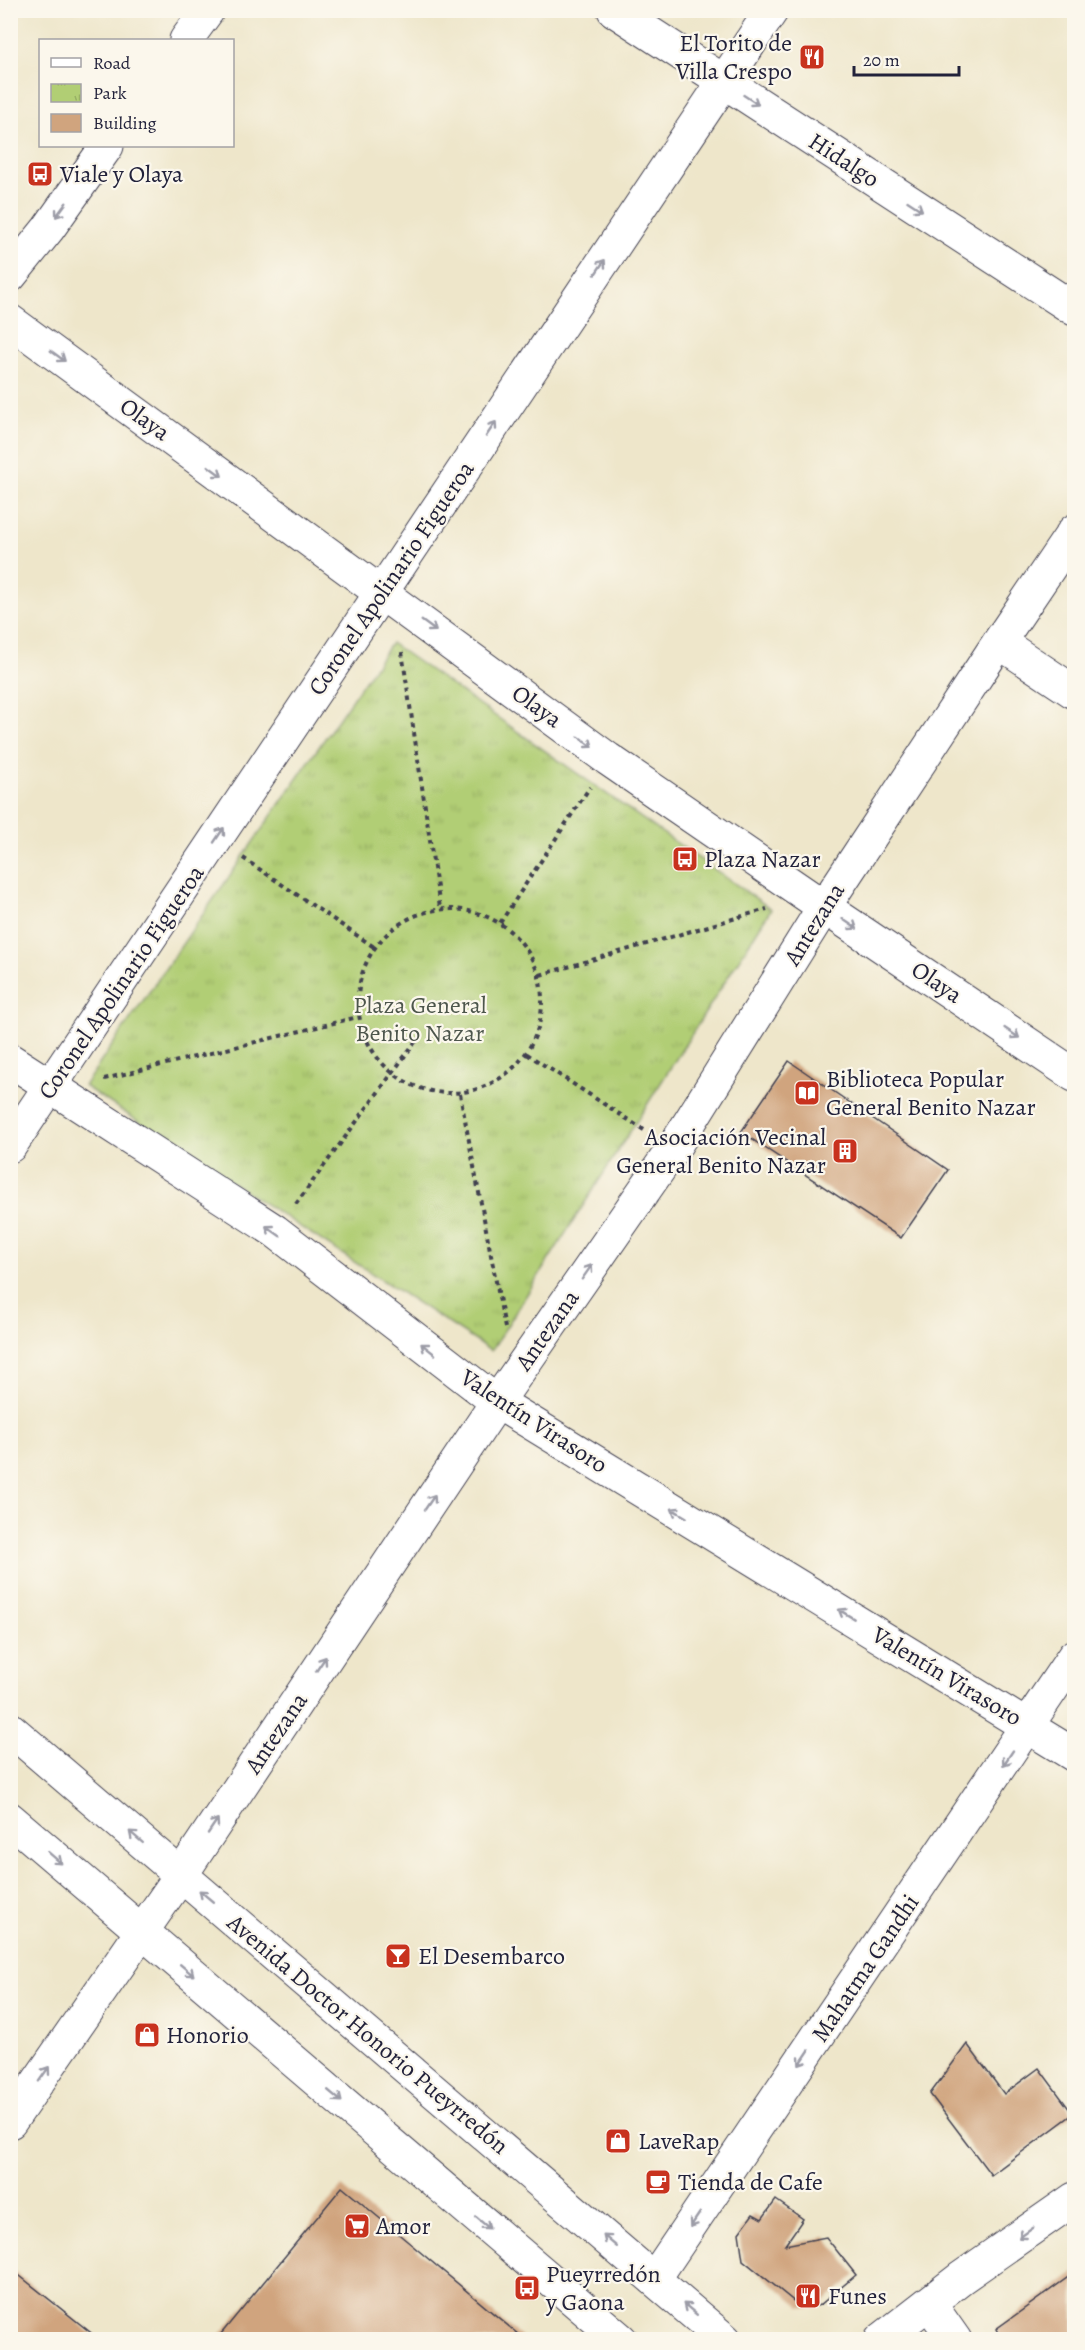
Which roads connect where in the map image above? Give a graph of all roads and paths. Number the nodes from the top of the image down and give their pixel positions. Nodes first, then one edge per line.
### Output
1 (208, 10) edge
2 (615, 10) edge
3 (772, 10) edge
4 (187, 39) edge
5 (724, 83) junction
6 (106, 147) edge
7 (10, 276) edge
8 (1074, 309) edge
9 (10, 321) edge
10 (1074, 531) edge
11 (382, 592) junction
12 (999, 642) junction
13 (400, 643) dead end
14 (1074, 692) edge
15 (608, 759) junction
16 (216, 840) junction
17 (824, 907) junction
18 (440, 909) junction
19 (500, 923) junction
20 (374, 947) junction
21 (540, 975) junction
22 (358, 1017) junction
23 (418, 1038) dead end
24 (527, 1054) junction
25 (10, 1060) edge
26 (392, 1075) junction
27 (1074, 1075) edge
28 (50, 1087) junction
29 (460, 1094) junction
30 (10, 1146) edge
31 (673, 1149) junction
32 (275, 1231) junction
33 (506, 1334) dead end
34 (497, 1401) junction
35 (1074, 1656) edge
36 (1029, 1726) junction
37 (10, 1729) edge
38 (1074, 1755) edge
39 (10, 1820) edge
40 (181, 1875) junction
41 (142, 1932) junction
42 (10, 2122) edge
43 (1074, 2199) edge
44 (654, 2279) junction
45 (929, 2303) junction
46 (621, 2340) edge
47 (725, 2340) edge
48 (881, 2340) edge
49 (955, 2340) edge

1 - 4 street
2 - 5 street, Hidalgo
3 - 5 street, Coronel Apolinario Figueroa
5 -> 8 street, Hidalgo
11 -> 5 street, Coronel Apolinario Figueroa
6 -> 7 street
9 -> 11 street, Olaya
10 - 12 street, Antezana
11 -> 15 street, Olaya
16 -> 11 street, Coronel Apolinario Figueroa
12 - 14 street
12 - 17 street, Antezana
13 - 18 path
15 - 17 street, Olaya
15 - 19 path
16 - 20 path
16 - 28 street, Coronel Apolinario Figueroa
17 - 21 path
17 -> 27 street, Olaya
17 - 31 street, Antezana
18 - 19 path
18 - 20 path
19 - 21 path
20 - 22 path
21 - 24 path
22 - 26 path
22 - 28 path
23 - 26 path
24 - 29 path
24 - 31 path
25 - 28 street, Valentín Virasoro
26 - 29 path
26 - 32 path
28 - 30 street, Coronel Apolinario Figueroa
32 -> 28 street, Valentín Virasoro
29 - 33 path
34 -> 31 street, Antezana
34 -> 32 street, Valentín Virasoro
36 -> 34 street, Valentín Virasoro
40 -> 34 street, Antezana
35 - 36 street, Mahatma Gandhi
36 - 38 street, Valentín Virasoro
36 -> 44 street, Mahatma Gandhi
40 -> 37 street, Avenida Doctor Honorio Pueyrredón
39 -> 41 street
40 - 41 street, Antezana
44 -> 40 street, Avenida Doctor Honorio Pueyrredón
42 -> 41 street, Antezana
41 -> 46 street
43 -> 45 street
47 -> 44 street, Avenida Doctor Honorio Pueyrredón
45 - 48 street
45 - 49 street

